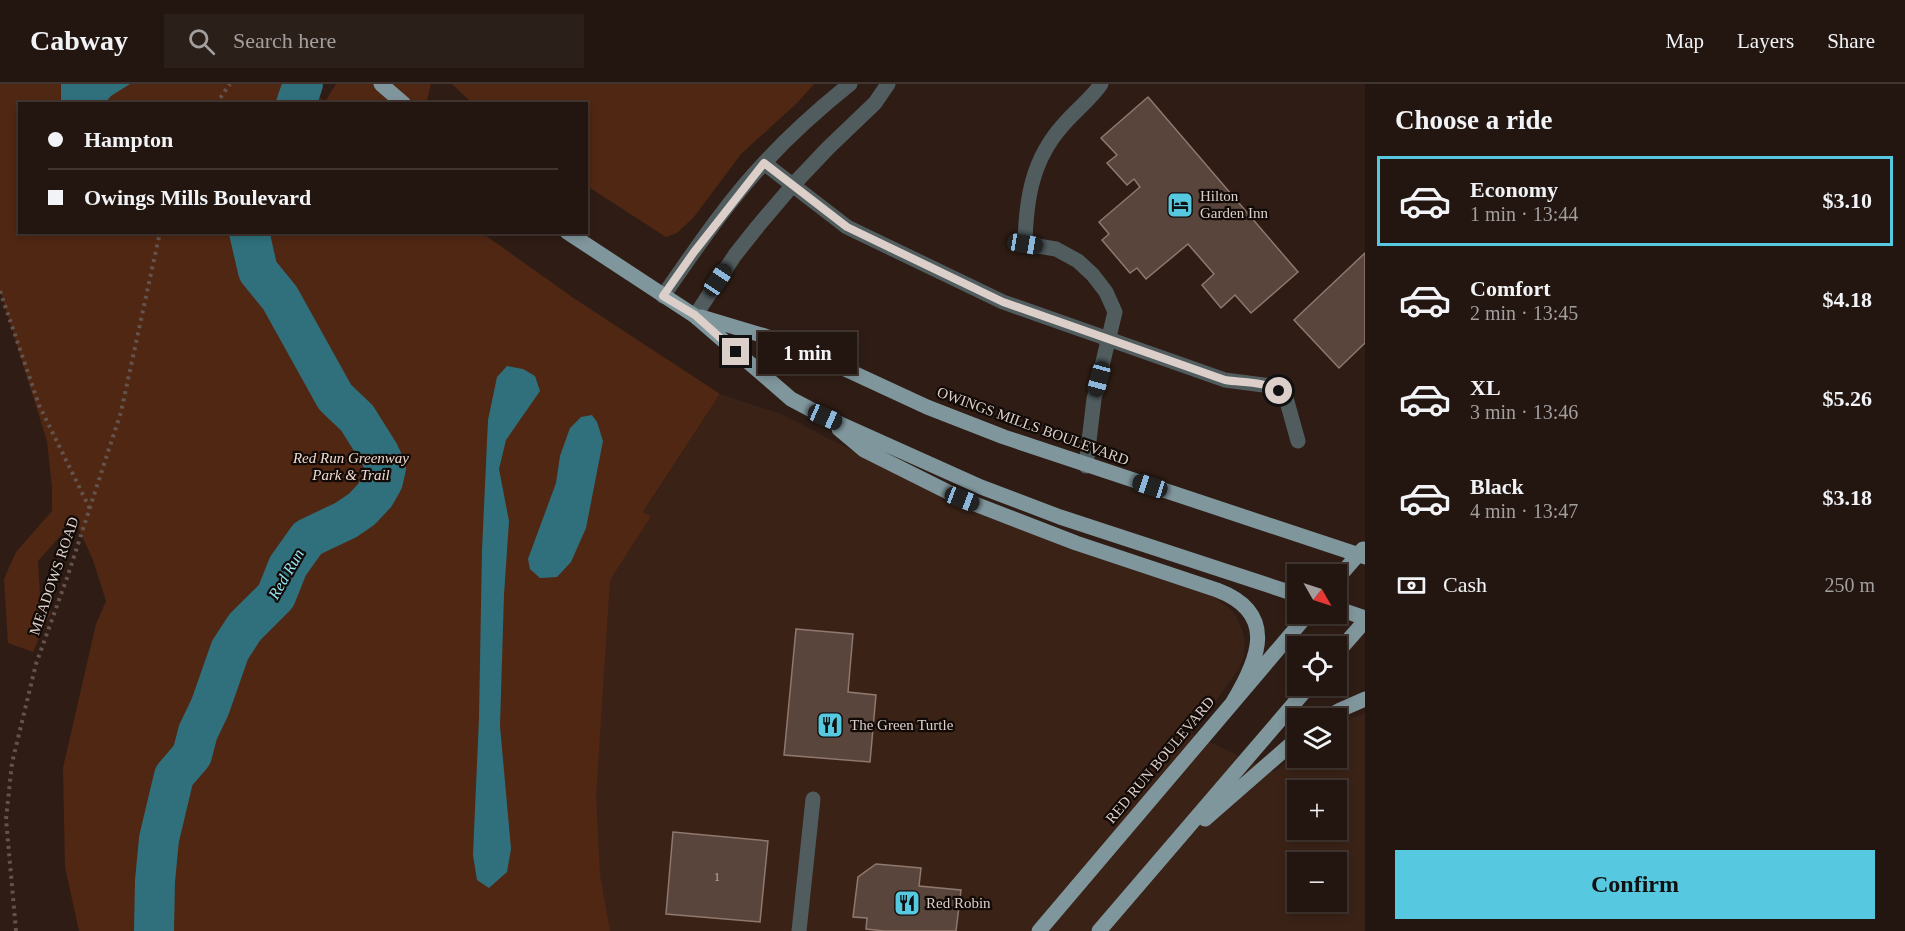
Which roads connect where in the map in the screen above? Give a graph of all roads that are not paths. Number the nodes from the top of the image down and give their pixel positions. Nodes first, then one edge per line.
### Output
1 (381, 84) edge
2 (850, 84) edge
3 (888, 84) edge
4 (1101, 84) edge
5 (402, 102) edge
6 (764, 163) junction
7 (792, 186) junction
8 (570, 234) edge
9 (663, 296) junction
10 (695, 315) junction
11 (1110, 339) junction
12 (825, 417) junction
13 (1298, 441) dead end
14 (1086, 466) junction
15 (1363, 553) edge
16 (1347, 569) edge
17 (1287, 591) edge
18 (1347, 612) edge
19 (1365, 619) edge
20 (1299, 624) edge
21 (1347, 641) edge
22 (1300, 696) edge
23 (1365, 699) edge
24 (1233, 702) junction
25 (1345, 708) edge
26 (1287, 748) edge
27 (813, 799) dead end
28 (1162, 856) junction
29 (799, 931) edge
30 (1039, 931) edge
31 (1099, 931) edge

1 - 5 main road
2 - 6 street
3 - 7 street
4 - 11 street
6 - 7 street
6 - 9 street
7 - 10 street
7 - 11 street
8 - 9 main road, OWINGS MILLS BOULEVARD
9 - 10 main road, OWINGS MILLS BOULEVARD
10 - 12 main road, OWINGS MILLS BOULEVARD
10 - 14 main road, OWINGS MILLS BOULEVARD
11 - 13 street
11 - 14 street
12 - 17 main road, OWINGS MILLS BOULEVARD
12 - 24 main road
14 - 15 main road, OWINGS MILLS BOULEVARD
15 - 16 main road
18 - 19 main road
19 - 21 main road
20 - 24 main road, RED RUN BOULEVARD
22 - 28 main road
23 - 25 main road
24 - 30 main road, RED RUN BOULEVARD
26 - 28 main road
27 - 29 street
28 - 31 main road

